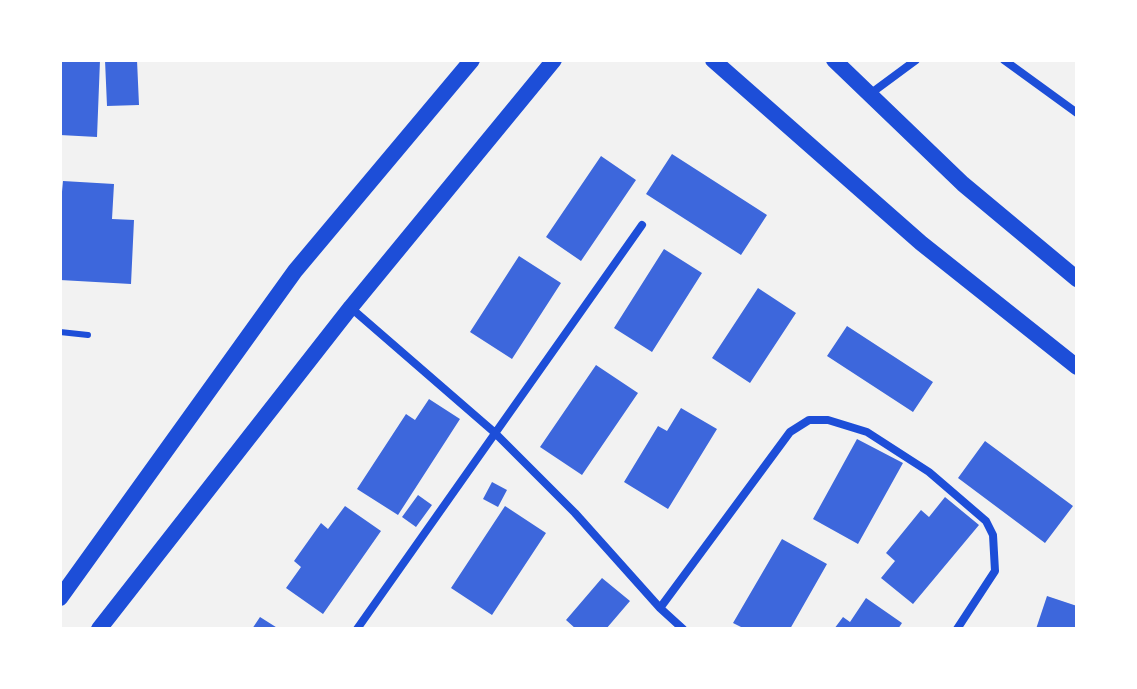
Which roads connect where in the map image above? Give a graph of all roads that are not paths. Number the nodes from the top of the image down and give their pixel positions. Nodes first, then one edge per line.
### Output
1 (472, 60) edge
2 (554, 60) edge
3 (713, 60) edge
4 (834, 60) edge
5 (916, 60) edge
6 (1004, 60) edge
7 (869, 94) junction
8 (1077, 113) edge
9 (642, 225) dead end
10 (1077, 279) edge
11 (351, 307) junction
12 (60, 332) edge
13 (88, 335) dead end
14 (1077, 367) edge
15 (494, 432) junction
16 (60, 598) edge
17 (660, 608) junction
18 (99, 629) edge
19 (357, 629) edge
20 (683, 629) edge
21 (957, 629) edge

1 - 16 main road
2 - 11 main road
3 - 14 main road
4 - 7 main road
5 - 7 street
6 - 8 street
7 - 10 main road
9 - 15 street
11 - 15 street
11 - 18 main road
12 - 13 lane
15 - 17 street
15 - 19 street
17 - 20 street
17 - 21 street

